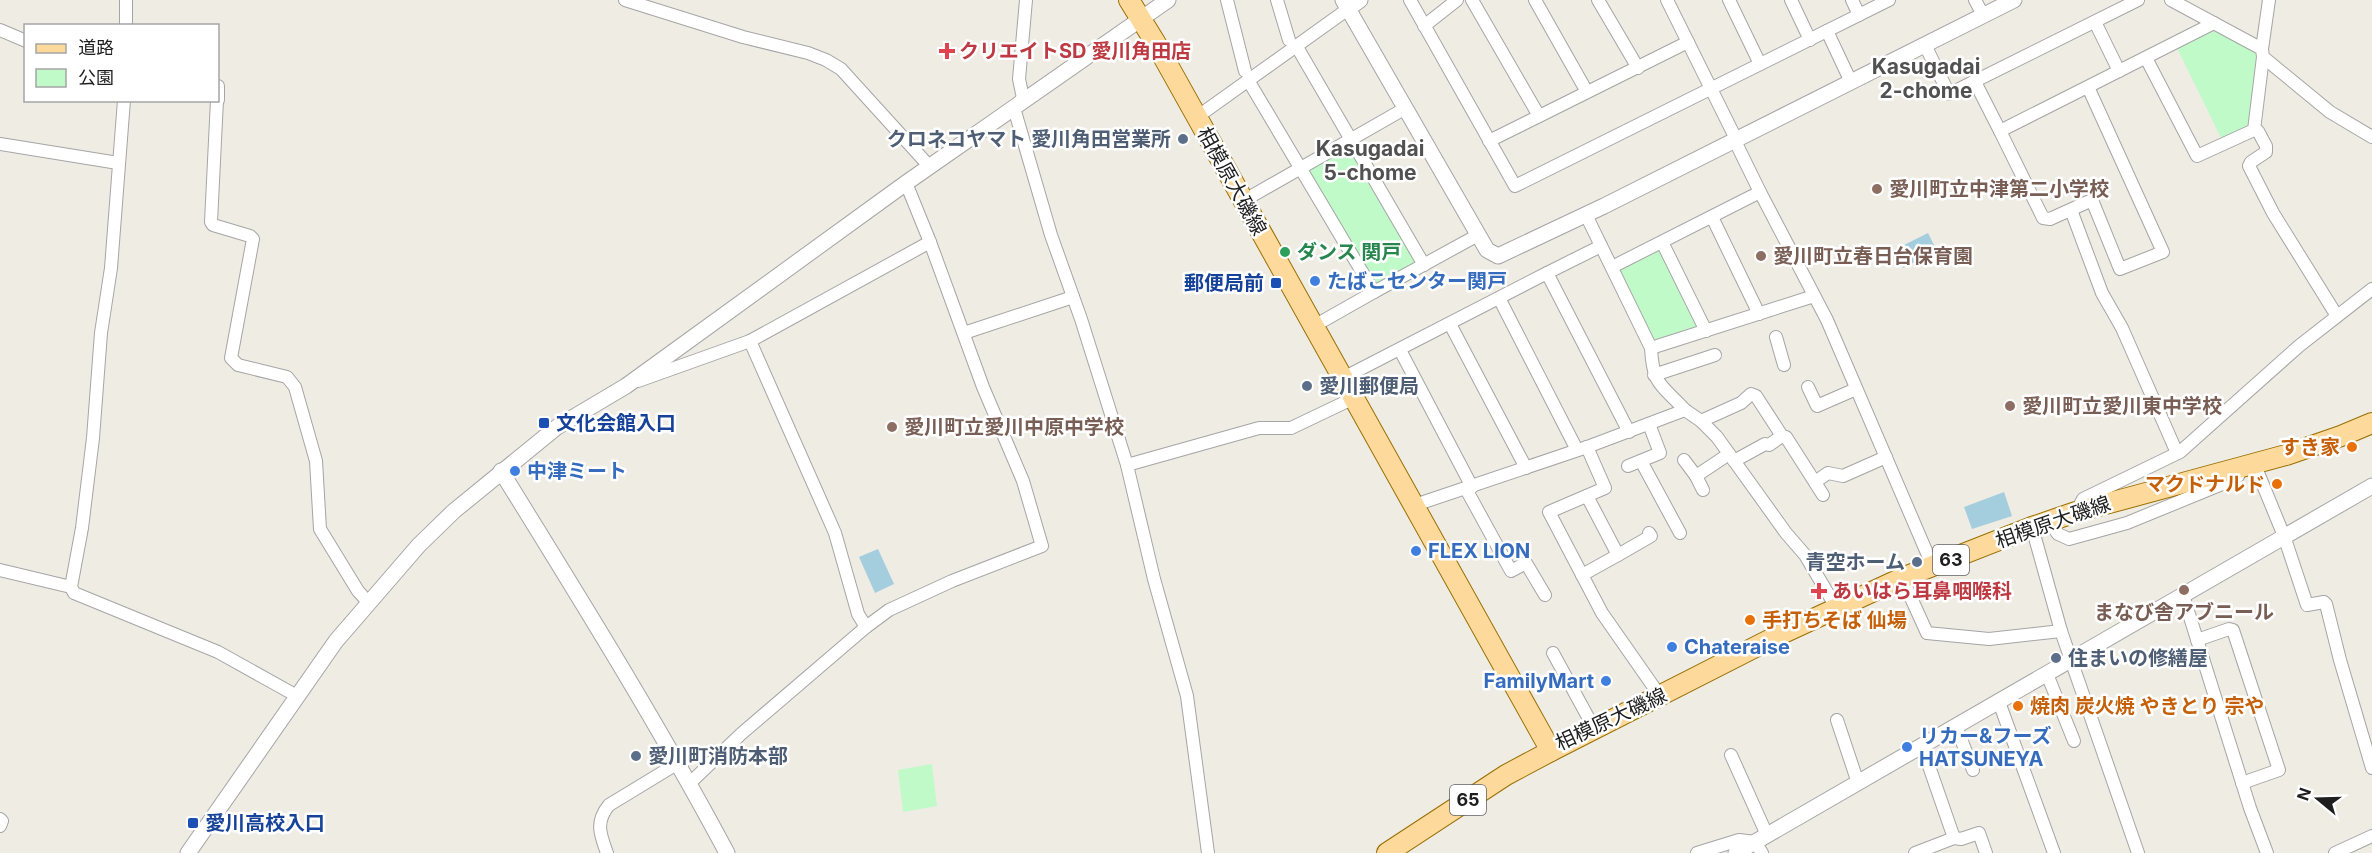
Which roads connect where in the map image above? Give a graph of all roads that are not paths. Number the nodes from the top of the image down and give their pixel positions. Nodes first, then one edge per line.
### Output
1 (126, 0) edge
2 (625, 0) edge
3 (1026, 0) edge
4 (1129, 0) edge
5 (1168, 0) edge
6 (1227, 0) edge
7 (1277, 0) edge
8 (1410, 0) edge
9 (1457, 0) edge
10 (1472, 0) edge
11 (1535, 0) edge
12 (1599, 0) edge
13 (1667, 0) edge
14 (1729, 0) edge
15 (1791, 0) edge
16 (1852, 0) edge
17 (1888, 0) edge
18 (1975, 0) edge
19 (2014, 0) edge
20 (2138, 0) edge
21 (2172, 0) edge
22 (2270, 0) edge
23 (1350, 3) edge
24 (1859, 15) junction
25 (1983, 15) junction
26 (1142, 20) junction
27 (2095, 22) junction
28 (2214, 23) junction
29 (126, 24) edge
30 (1424, 26) junction
31 (0, 30) edge
32 (1827, 31) junction
33 (24, 40) edge
34 (1810, 40) junction
35 (1688, 42) junction
36 (1293, 43) junction
37 (1925, 45) junction
38 (2262, 53) junction
39 (2146, 57) junction
40 (1760, 64) junction
41 (1638, 68) junction
42 (2119, 71) junction
43 (1247, 76) junction
44 (1851, 82) junction
45 (1975, 82) junction
46 (2088, 87) junction
47 (1712, 89) junction
48 (1587, 92) junction
49 (124, 102) edge
50 (218, 102) edge
51 (1014, 108) junction
52 (1404, 109) junction
53 (1539, 116) junction
54 (1197, 117) junction
55 (2253, 130) junction
56 (2000, 131) junction
57 (2372, 137) edge
58 (1735, 139) junction
59 (1352, 141) junction
60 (1490, 141) junction
61 (0, 144) edge
62 (118, 163) junction
63 (930, 167) junction
64 (1300, 169) junction
65 (906, 183) junction
66 (1760, 192) junction
67 (1244, 201) junction
68 (2071, 210) junction
69 (1586, 215) junction
70 (1712, 217) junction
71 (1478, 235) junction
72 (930, 242) junction
73 (1662, 243) junction
74 (1601, 246) junction
75 (1424, 266) junction
76 (1612, 267) junction
77 (1547, 273) junction
78 (2372, 289) edge
79 (1374, 292) junction
80 (1814, 296) junction
81 (1073, 297) junction
82 (1499, 298) junction
83 (1760, 314) junction
84 (2337, 316) junction
85 (1450, 324) junction
86 (1314, 327) junction
87 (1706, 331) junction
88 (964, 333) junction
89 (1776, 337) dead end
90 (750, 341) junction
91 (1652, 348) junction
92 (1400, 350) junction
93 (1716, 354) dead end
94 (1784, 365) dead end
95 (1654, 375) junction
96 (1343, 378) junction
97 (626, 386) junction
98 (1856, 388) junction
99 (1807, 393) dead end
100 (1354, 398) junction
101 (1685, 410) junction
102 (1701, 421) junction
103 (2372, 423) edge
104 (1649, 424) junction
105 (1629, 432) junction
106 (1782, 436) junction
107 (1582, 448) junction
108 (2177, 453) junction
109 (1731, 457) junction
110 (1886, 457) junction
111 (1684, 460) dead end
112 (1641, 461) junction
113 (1127, 465) junction
114 (2248, 465) junction
115 (1628, 466) dead end
116 (1526, 468) junction
117 (501, 471) junction
118 (1696, 476) junction
119 (1815, 482) junction
120 (2372, 486) edge
121 (1469, 488) junction
122 (1703, 490) dead end
123 (1822, 495) dead end
124 (1587, 496) junction
125 (1415, 505) junction
126 (2076, 512) junction
127 (2041, 524) junction
128 (1680, 533) dead end
129 (1651, 536) dead end
130 (2284, 536) junction
131 (1618, 555) junction
132 (1933, 567) junction
133 (0, 570) edge
134 (1582, 575) junction
135 (1902, 578) junction
136 (71, 587) junction
137 (1545, 595) dead end
138 (2183, 595) junction
139 (368, 602) junction
140 (1836, 607) junction
141 (866, 627) junction
142 (2061, 631) junction
143 (2197, 640) junction
144 (1552, 653) dead end
145 (2070, 660) junction
146 (2047, 674) junction
147 (297, 696) junction
148 (1660, 696) junction
149 (1999, 702) junction
150 (1956, 726) junction
151 (1836, 727) dead end
152 (1595, 730) junction
153 (2068, 736) dead end
154 (1922, 746) junction
155 (1551, 751) junction
156 (1731, 754) dead end
157 (678, 763) junction
158 (2372, 768) edge
159 (1973, 770) dead end
160 (690, 783) junction
161 (1858, 783) junction
162 (2242, 783) junction
163 (0, 819) edge
164 (0, 826) edge
165 (2372, 836) edge
166 (1954, 838) junction
167 (1761, 843) edge
168 (602, 852) edge
169 (188, 853) edge
170 (727, 853) edge
171 (1208, 853) edge
172 (1388, 853) edge
173 (1697, 853) edge
174 (1736, 853) edge
175 (1915, 853) edge
176 (1986, 853) edge
177 (2054, 853) edge
178 (2138, 853) edge
179 (2267, 853) edge
180 (2335, 853) edge

1 - 29 street
2 - 63 street
3 - 51 street
4 - 26 main road, 相模原大磯線
5 - 26 street
6 - 43 street
7 - 36 street
8 - 30 street
9 - 30 street
10 - 53 street
11 - 48 street
12 - 41 street
13 - 35 street
14 - 40 street
15 - 34 street
16 - 24 street
17 - 24 street
18 - 25 street
19 - 25 street
20 - 27 street
21 - 28 street
22 - 38 street
23 - 36 street
23 - 52 street
24 - 32 street
25 - 37 street
26 - 51 street
26 - 54 main road, 相模原大磯線
27 - 42 street
27 - 45 street
28 - 38 street
28 - 39 street
30 - 60 street
31 - 33 street
32 - 34 street
32 - 44 street
34 - 40 street
35 - 41 street
35 - 47 street
36 - 43 street
36 - 59 street
37 - 44 street
37 - 45 street
38 - 55 street
38 - 57 street
39 - 42 street
39 - 55 street
40 - 47 street
41 - 48 street
42 - 46 street
43 - 54 street
43 - 64 street
44 - 58 street
45 - 56 street
46 - 56 street
46 - 68 street
47 - 58 street
47 - 60 street
48 - 53 street
49 - 62 street
50 - 139 street
51 - 63 street
51 - 81 street
52 - 59 street
52 - 71 street
53 - 60 street
54 - 67 main road, 相模原大磯線
55 - 84 street
56 - 68 street
58 - 66 street
58 - 69 street
59 - 64 street
59 - 75 street
61 - 62 street
62 - 136 street
63 - 65 street
64 - 67 street
64 - 79 street
65 - 72 street
65 - 97 street
66 - 70 street
66 - 80 street
67 - 86 main road, 相模原大磯線
68 - 108 street
69 - 71 street
69 - 74 street
70 - 73 street
70 - 83 street
71 - 75 street
72 - 88 street
72 - 90 street
73 - 76 street
73 - 87 street
74 - 76 street
74 - 77 street
75 - 79 street
76 - 91 street
77 - 82 street
77 - 105 street
78 - 84 street
79 - 86 street
80 - 83 street
80 - 98 street
81 - 88 street
81 - 113 street
82 - 85 street
82 - 107 street
83 - 87 street
84 - 108 street
85 - 92 street
85 - 116 street
86 - 96 main road, 相模原大磯線
87 - 91 street
88 - 141 street
89 - 94 street
90 - 97 street
90 - 141 street
91 - 95 street
92 - 96 street
92 - 121 street
93 - 95 street
95 - 101 street
96 - 100 main road, 相模原大磯線
97 - 117 street
98 - 99 street
98 - 110 street
100 - 113 street
100 - 125 main road, 相模原大磯線
101 - 102 street
101 - 104 street
102 - 106 street
102 - 109 street
103 - 114 main road, 相模原大磯線 / 63
104 - 105 street
104 - 112 street
105 - 107 street
106 - 109 street
106 - 119 street
107 - 116 street
107 - 124 street
108 - 126 street
109 - 118 street
109 - 140 street
110 - 119 street
110 - 132 street
111 - 118 street
112 - 115 street
112 - 128 street
113 - 171 street
114 - 126 main road, 相模原大磯線 / 63
114 - 127 street
114 - 130 street
116 - 121 street
117 - 139 street
117 - 157 street
118 - 122 street
119 - 123 street
120 - 130 street
121 - 125 street
121 - 137 street
124 - 131 street
124 - 134 street
125 - 155 main road, 相模原大磯線
126 - 127 main road, 相模原大磯線 / 63
127 - 132 main road, 相模原大磯線 / 63
127 - 142 street
129 - 131 street
130 - 138 street
130 - 158 street
131 - 134 street
132 - 135 main road, 相模原大磯線 / 63
133 - 136 street
134 - 148 street
135 - 140 main road, 相模原大磯線 / 63
135 - 142 street
136 - 147 street
138 - 143 street
138 - 145 street
139 - 147 street
140 - 148 main road, 相模原大磯線 / 63
141 - 160 street
142 - 145 street
143 - 162 street
143 - 162 street
144 - 152 street
145 - 146 street
145 - 178 street
146 - 149 street
146 - 153 street
147 - 169 street
148 - 152 main road, 相模原大磯線 / 63
149 - 150 street
149 - 177 street
150 - 154 street
150 - 159 street
151 - 161 street
152 - 155 main road, 相模原大磯線 / 63
154 - 161 street
154 - 166 street
155 - 172 main road, 65
156 - 167 street
157 - 160 street
157 - 168 street
160 - 170 street
161 - 167 street
162 - 179 street
163 - 164 street
165 - 180 street
166 - 175 street
166 - 176 street
167 - 173 street
167 - 174 street

